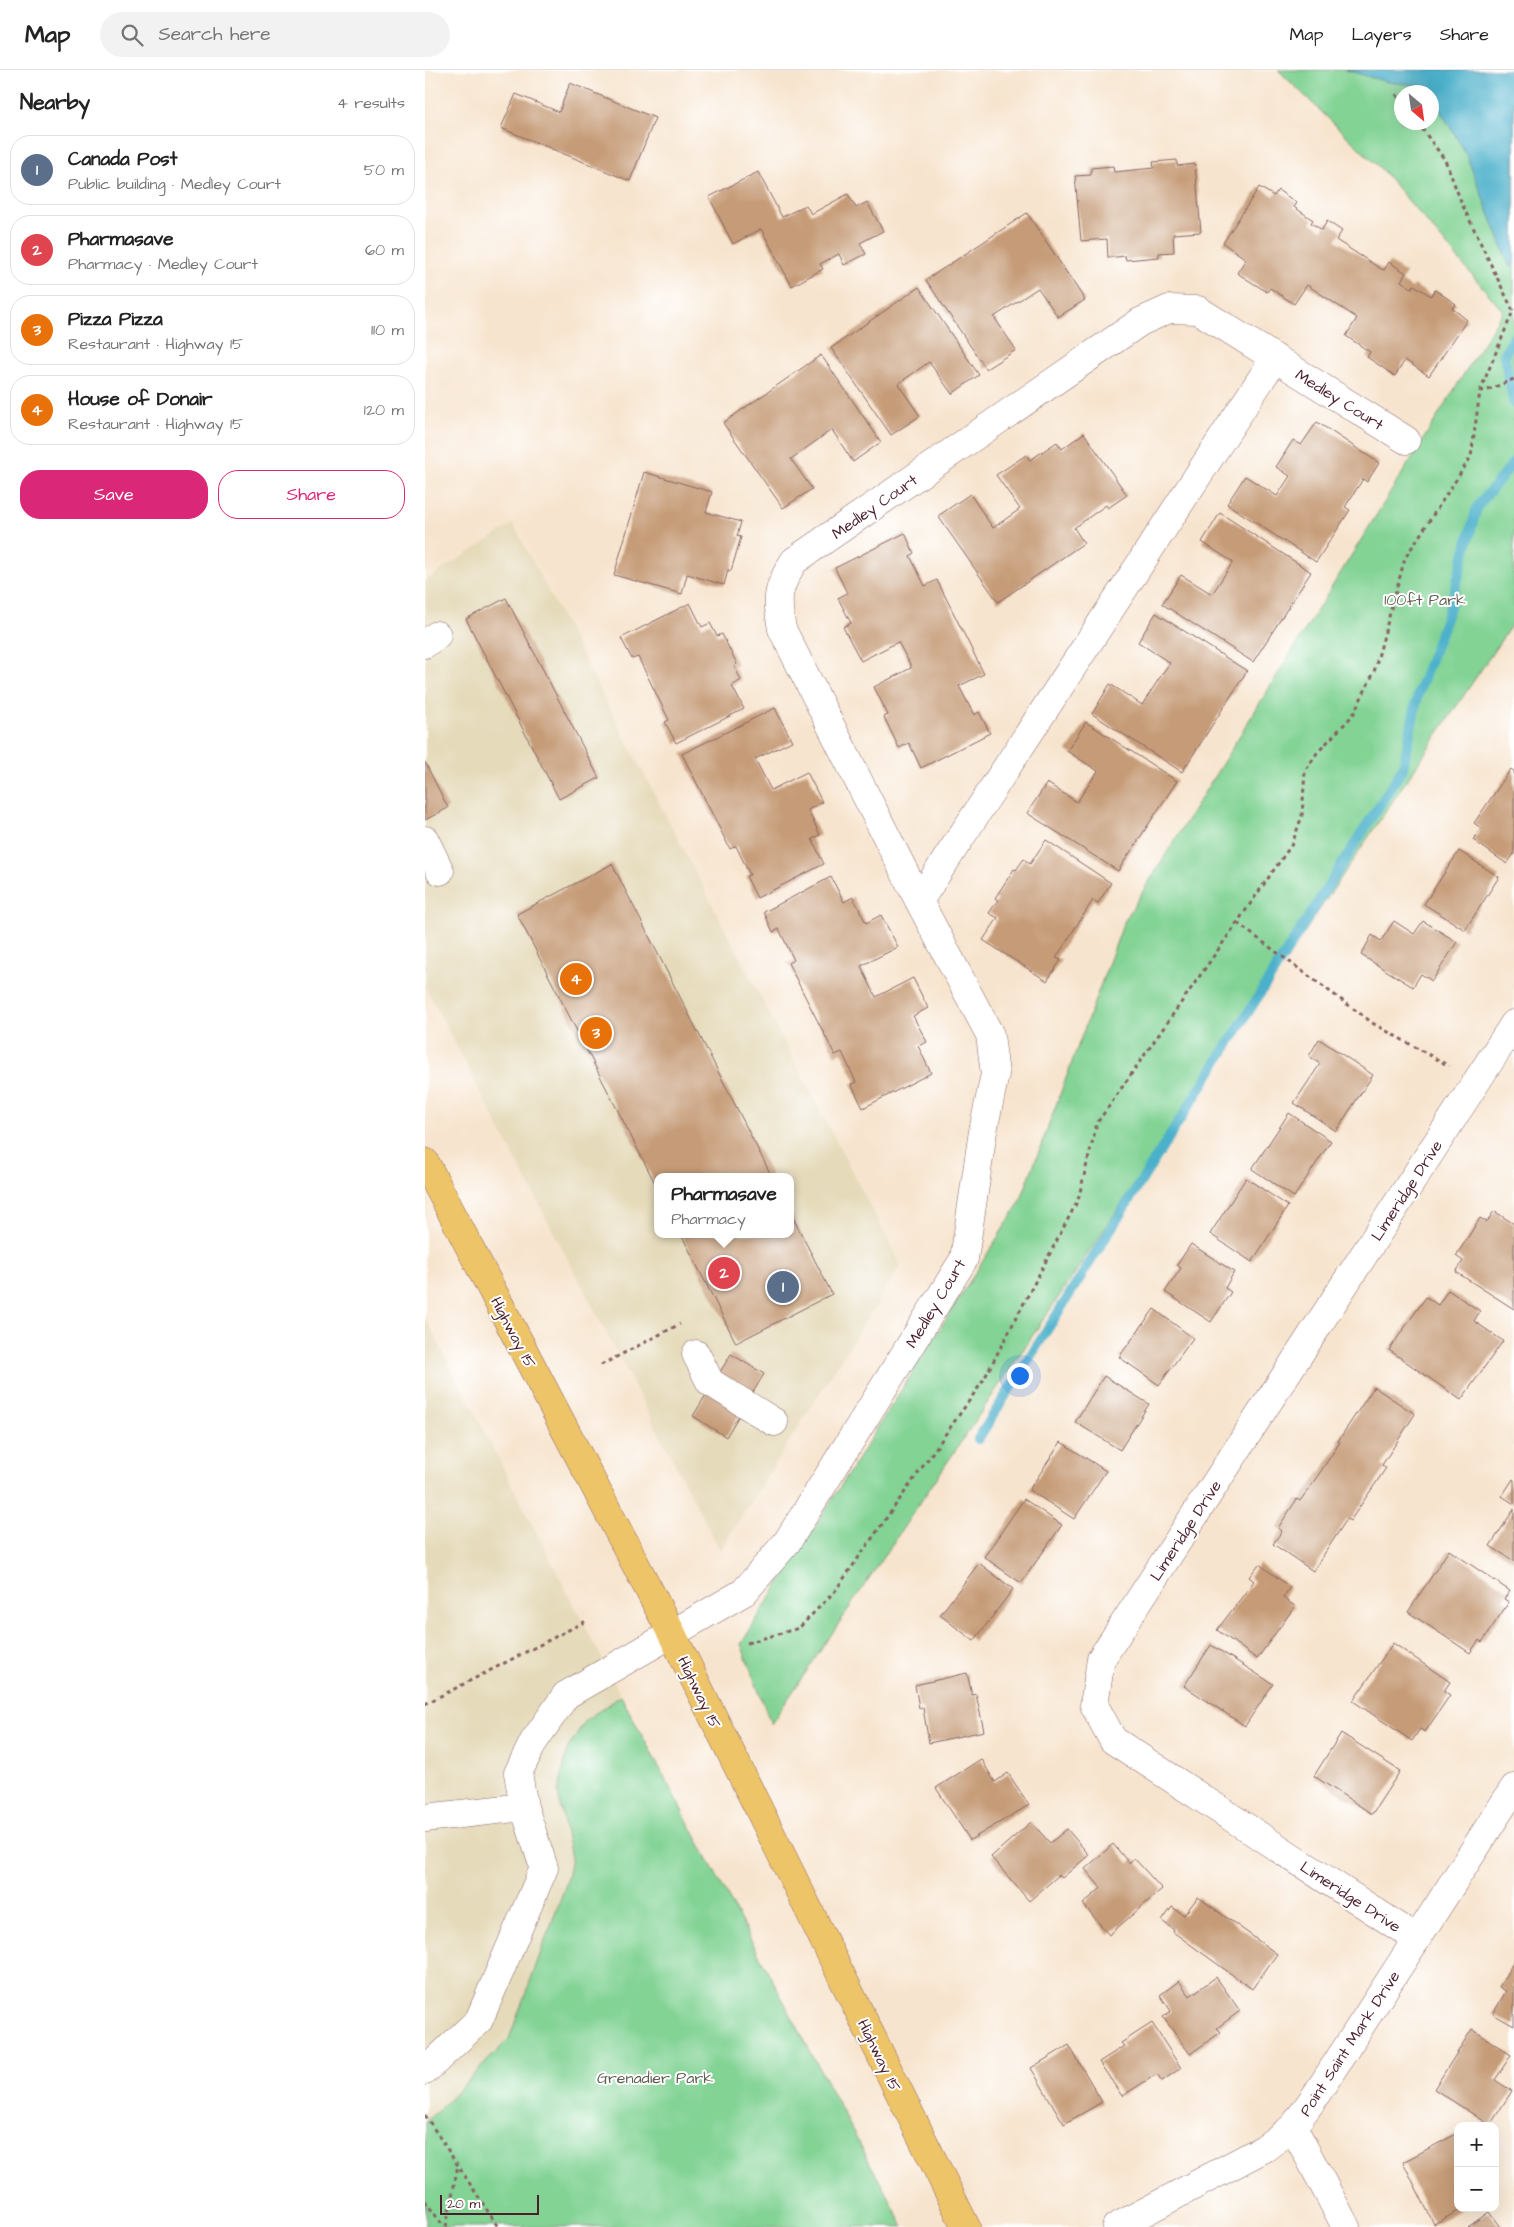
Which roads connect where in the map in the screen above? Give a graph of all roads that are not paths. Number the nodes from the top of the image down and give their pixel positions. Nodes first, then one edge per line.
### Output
1 (1275, 358) junction
2 (1406, 440) dead end
3 (425, 840) edge
4 (440, 871) dead end
5 (919, 901) junction
6 (1514, 1024) edge
7 (425, 1162) edge
8 (695, 1354) dead end
9 (775, 1422) dead end
10 (672, 1634) junction
11 (1514, 1788) edge
12 (524, 1808) junction
13 (425, 1818) edge
14 (1417, 1939) junction
15 (425, 2070) edge
16 (1293, 2127) junction
17 (966, 2227) edge
18 (1116, 2227) edge
19 (1345, 2227) edge

1 - 2 street, Medley Court
1 - 5 street
1 - 5 street, Medley Court
3 - 4 street
5 - 10 street, Medley Court
6 - 14 street, Limeridge Drive
7 - 10 main road, Highway 15
8 - 9 street
10 - 12 street, Medley Court
10 - 17 main road, Highway 15
11 - 14 street, Point Saint Mark Drive
12 - 13 street
12 - 15 street, Medley Court
14 - 16 street, Point Saint Mark Drive
16 - 18 street, Point Saint Mark Drive
16 - 19 street

